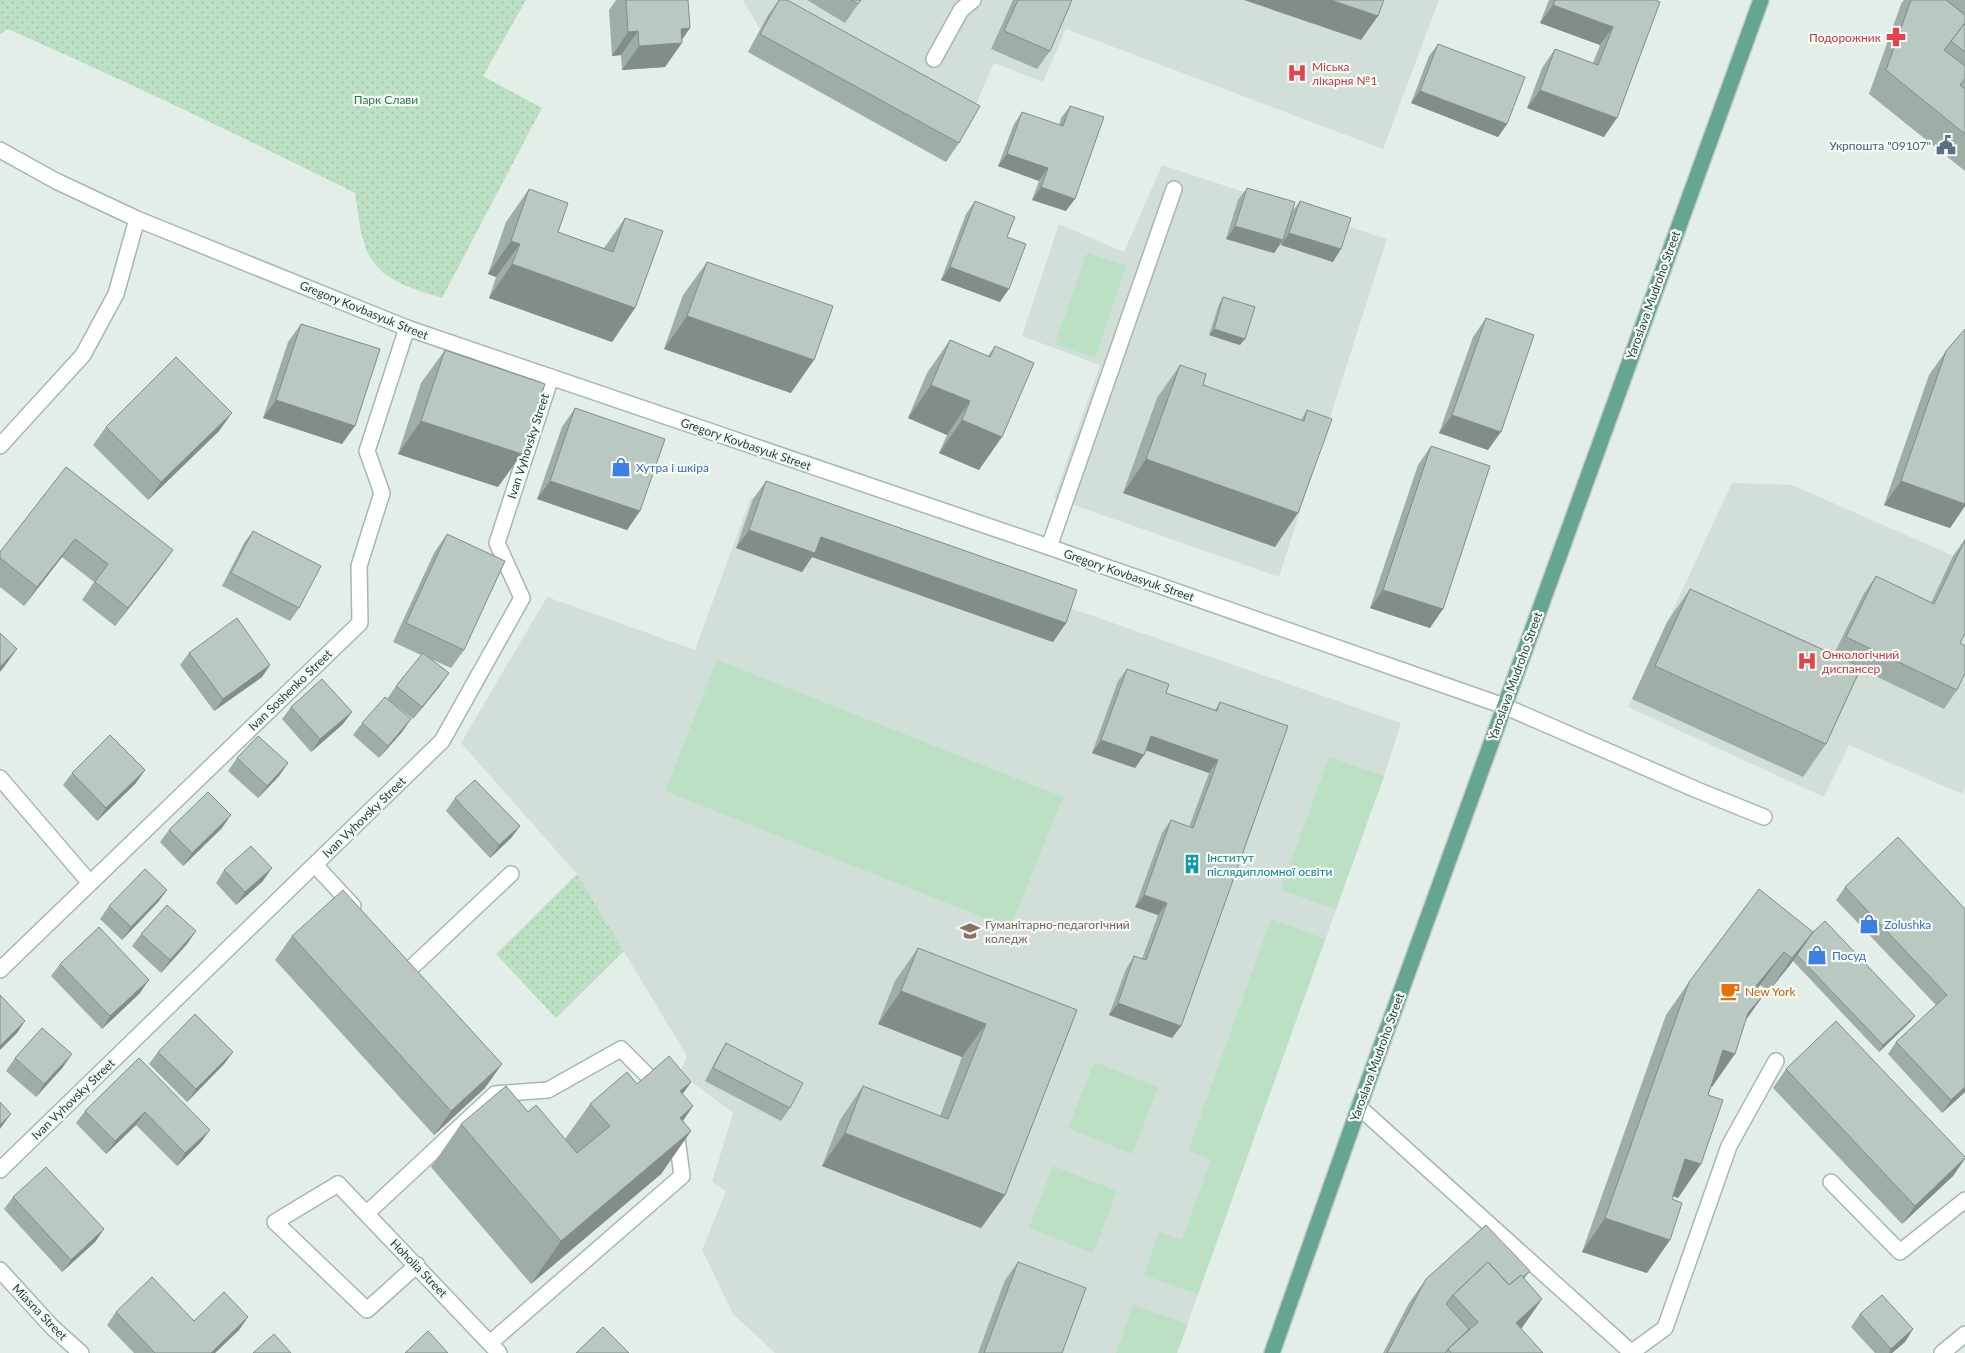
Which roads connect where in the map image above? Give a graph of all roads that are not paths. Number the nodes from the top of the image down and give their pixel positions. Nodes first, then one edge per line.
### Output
1 (973, 0) edge
2 (1761, 0) edge
3 (934, 59) dead end
4 (0, 150) edge
5 (1174, 189) dead end
6 (137, 218) junction
7 (407, 328) junction
8 (551, 377) junction
9 (0, 446) edge
10 (1048, 546) junction
11 (1504, 706) junction
12 (0, 778) edge
13 (1764, 817) dead end
14 (315, 865) junction
15 (512, 874) dead end
16 (90, 884) junction
17 (366, 920) edge
18 (397, 955) edge
19 (410, 969) junction
20 (0, 970) edge
21 (421, 981) edge
22 (1776, 1060) dead end
23 (671, 1099) edge
24 (1359, 1107) junction
25 (674, 1118) edge
26 (0, 1170) edge
27 (1831, 1182) dead end
28 (1965, 1200) edge
29 (366, 1213) junction
30 (417, 1265) junction
31 (0, 1270) edge
32 (1965, 1334) edge
33 (495, 1348) edge
34 (1632, 1352) edge
35 (81, 1353) edge
36 (1272, 1353) edge
37 (1942, 1353) edge

1 - 3 street
2 - 11 main road, Yaroslava Mudroho Street
4 - 6 street, Gregory Kovbasyuk Street
5 - 10 street
6 - 7 street, Gregory Kovbasyuk Street
6 - 9 street
7 - 8 street, Gregory Kovbasyuk Street
7 - 16 street, Ivan Soshenko Street
8 - 10 street, Gregory Kovbasyuk Street
8 - 14 street, Ivan Vyhovsky Street
10 - 11 street, Gregory Kovbasyuk Street
11 - 13 street, Gregory Kovbasyuk Street
11 - 24 main road, Yaroslava Mudroho Street
12 - 16 street
14 - 17 street
14 - 26 street, Ivan Vyhovsky Street
15 - 19 street
16 - 20 street, Ivan Soshenko Street
18 - 19 street
19 - 21 street
22 - 34 street
23 - 29 street
24 - 34 street
24 - 36 main road, Yaroslava Mudroho Street
25 - 33 street
27 - 28 street
29 - 30 street, Hoholia Street
29 - 30 street, Hoholia Street
30 - 33 street, Hoholia Street
31 - 35 street, Miasna Street
32 - 37 street

